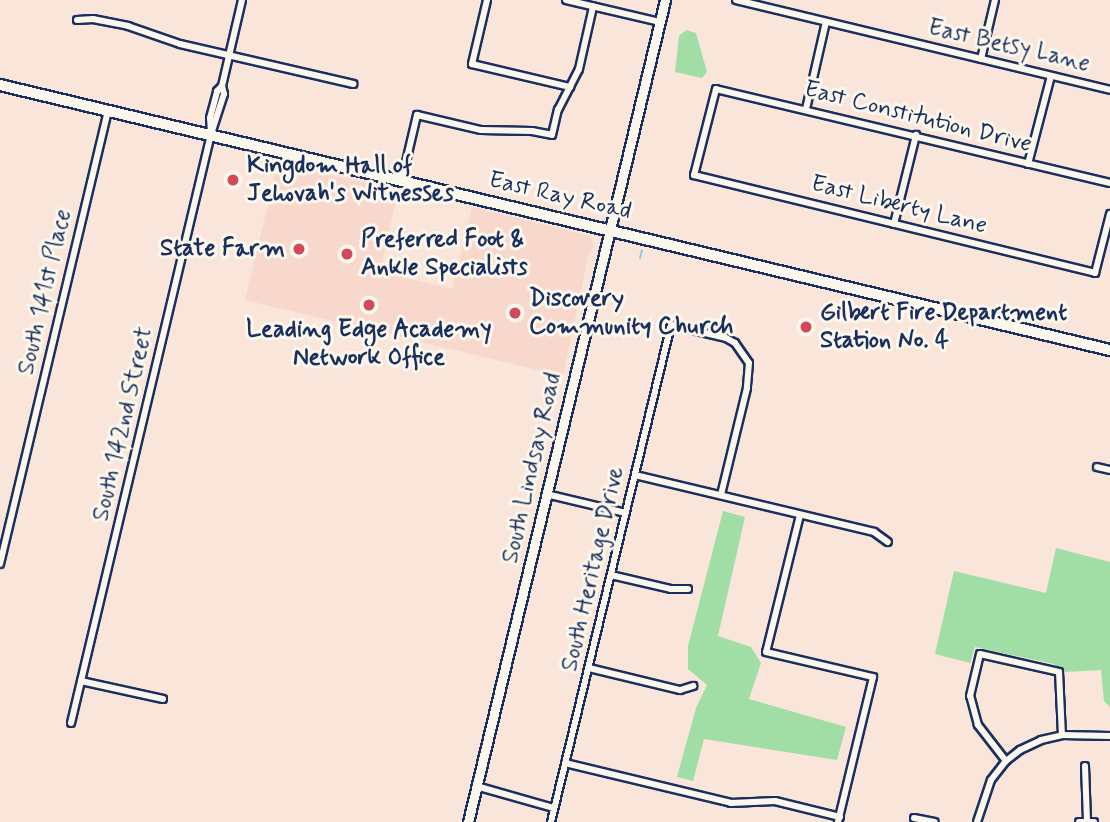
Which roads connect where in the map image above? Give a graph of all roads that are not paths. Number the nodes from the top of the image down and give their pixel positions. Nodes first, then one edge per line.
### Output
1 (242, 0) edge
2 (487, 0) edge
3 (566, 0) edge
4 (665, 0) edge
5 (736, 0) edge
6 (995, 0) edge
7 (593, 7) junction
8 (77, 20) dead end
9 (660, 22) junction
10 (826, 22) junction
11 (230, 56) junction
12 (981, 59) junction
13 (1051, 75) junction
14 (353, 84) dead end
15 (0, 85) edge
16 (570, 87) junction
17 (1110, 90) edge
18 (806, 110) junction
19 (108, 111) junction
20 (211, 134) junction
21 (916, 135) junction
22 (1028, 164) junction
23 (694, 175) joint
24 (402, 179) junction
25 (1110, 183) edge
26 (1110, 214) edge
27 (894, 224) junction
28 (610, 229) junction
29 (1110, 350) edge
30 (1097, 467) dead end
31 (1110, 470) edge
32 (635, 475) junction
33 (546, 494) junction
34 (721, 495) junction
35 (626, 513) junction
36 (800, 515) junction
37 (888, 542) dead end
38 (0, 564) edge
39 (611, 575) junction
40 (688, 589) dead end
41 (589, 668) junction
42 (81, 681) junction
43 (693, 686) dead end
44 (163, 699) dead end
45 (71, 723) dead end
46 (978, 725) junction
47 (968, 731) dead end
48 (1062, 735) junction
49 (1110, 736) edge
50 (1006, 761) junction
51 (565, 763) junction
52 (1086, 766) dead end
53 (476, 786) junction
54 (554, 808) junction
55 (914, 818) dead end
56 (839, 819) edge
57 (1087, 821) edge
58 (468, 822) edge
59 (551, 822) edge
60 (935, 822) edge
61 (977, 822) edge
62 (1079, 822) edge
63 (1094, 822) edge

1 - 11 street, South 142nd Street
2 - 16 street
3 - 7 street
4 - 9 main road, South Lindsay Road
5 - 10 street, East Betsy Lane
6 - 12 street
7 - 9 street
7 - 16 street
8 - 11 street
9 - 28 main road, South Lindsay Road
10 - 12 street, East Betsy Lane
10 - 18 street
11 - 14 street
11 - 20 street, South 142nd Street
12 - 13 street, East Betsy Lane
13 - 17 street, East Betsy Lane
13 - 22 street
15 - 19 main road, East Ray Road
16 - 24 street
18 - 21 street, East Constitution Drive
18 - 23 street, East Constitution Drive
19 - 20 main road, East Ray Road
19 - 38 street, South 141st Place
20 - 24 main road, East Ray Road
20 - 42 street, South 142nd Street
21 - 22 street, East Constitution Drive
21 - 27 street
22 - 25 street, East Constitution Drive
23 - 27 street, East Liberty Lane
24 - 28 main road, East Ray Road
26 - 27 street, East Liberty Lane
28 - 29 main road, East Ray Road
28 - 33 main road, South Lindsay Road
30 - 31 street
32 - 34 street
32 - 34 street, South Heritage Drive
32 - 35 street, South Heritage Drive
33 - 35 street
33 - 53 main road, South Lindsay Road
34 - 36 street
35 - 39 street, South Heritage Drive
36 - 37 street
36 - 56 street
39 - 40 street
39 - 41 street, South Heritage Drive
41 - 43 street
41 - 51 street, South Heritage Drive
42 - 44 street
42 - 45 street, South 142nd Street
46 - 47 street
46 - 48 street
46 - 50 street
48 - 49 street
48 - 50 street
50 - 61 street
51 - 54 street, South Heritage Drive
51 - 56 street
52 - 57 street
53 - 54 street
53 - 58 main road, South Lindsay Road
54 - 59 street, South Heritage Drive
55 - 60 street
57 - 62 street
57 - 63 street

